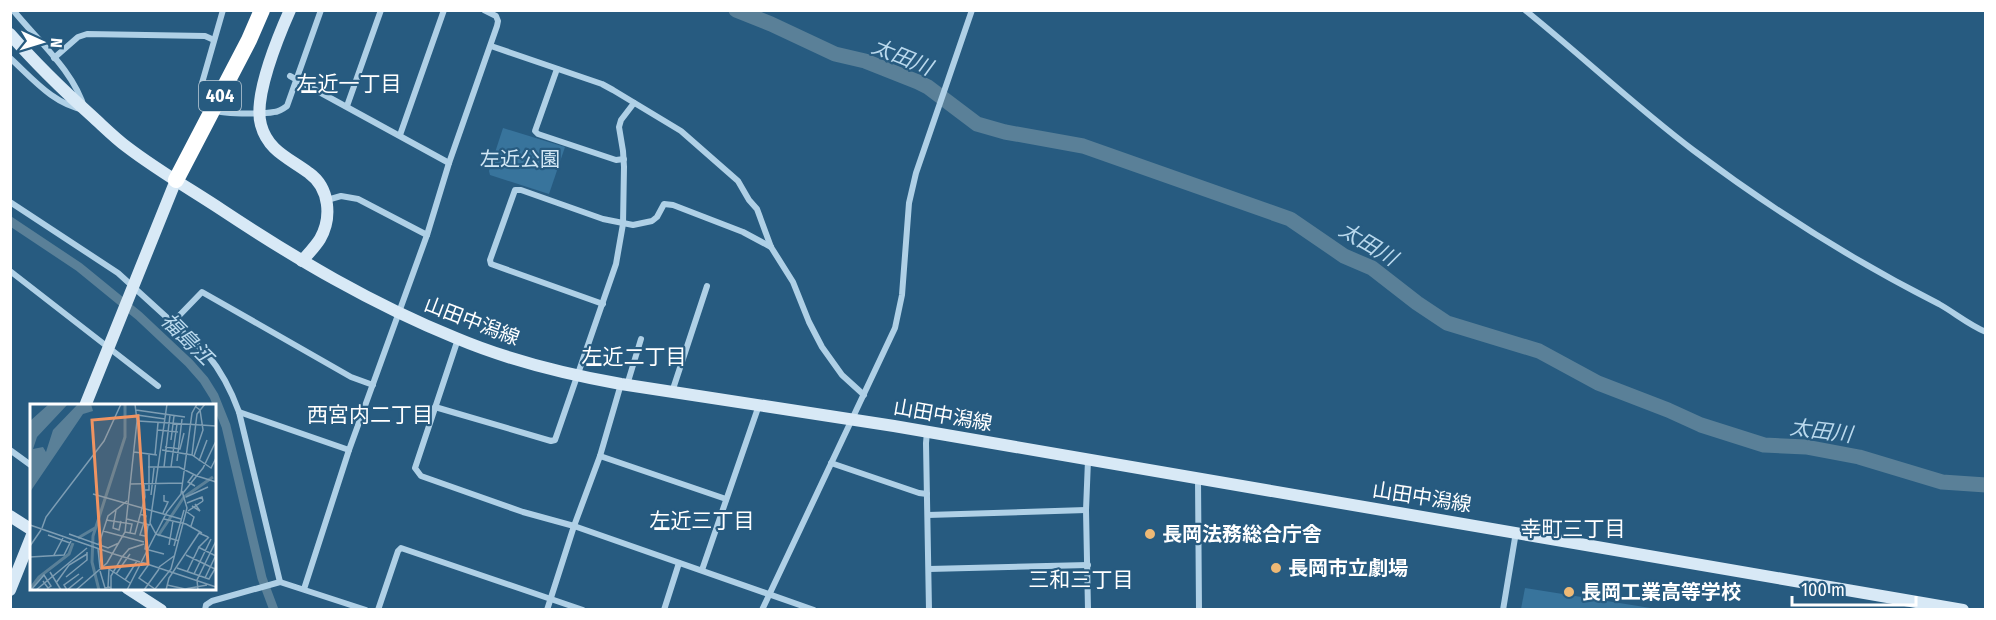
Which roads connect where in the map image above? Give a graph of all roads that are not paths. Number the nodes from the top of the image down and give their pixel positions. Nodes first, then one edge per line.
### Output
1 (14, 10) edge
2 (223, 10) edge
3 (262, 10) edge
4 (290, 10) edge
5 (321, 10) edge
6 (381, 10) edge
7 (444, 10) edge
8 (484, 10) edge
9 (972, 10) edge
10 (1525, 10) edge
11 (10, 34) edge
12 (214, 40) junction
13 (491, 46) junction
14 (10, 58) edge
15 (54, 58) junction
16 (557, 69) junction
17 (290, 76) dead end
18 (297, 80) junction
19 (634, 103) junction
20 (347, 106) junction
21 (85, 110) junction
22 (213, 110) junction
23 (259, 113) junction
24 (400, 135) junction
25 (624, 159) junction
26 (449, 163) junction
27 (176, 180) junction
28 (326, 201) junction
29 (10, 202) edge
30 (623, 224) junction
31 (427, 235) junction
32 (771, 247) junction
33 (302, 261) junction
34 (10, 272) edge
35 (707, 286) dead end
36 (131, 289) junction
37 (603, 304) junction
38 (399, 313) junction
39 (172, 323) junction
40 (1986, 332) edge
41 (458, 339) junction
42 (641, 339) dead end
43 (108, 348) junction
44 (578, 376) junction
45 (373, 385) junction
46 (624, 385) junction
47 (158, 386) dead end
48 (672, 392) junction
49 (864, 395) junction
50 (85, 404) edge
51 (759, 405) junction
52 (435, 407) junction
53 (238, 412) junction
54 (851, 419) junction
55 (927, 432) junction
56 (10, 450) edge
57 (349, 450) junction
58 (600, 456) junction
59 (1088, 460) junction
60 (831, 463) junction
61 (30, 465) edge
62 (1198, 479) junction
63 (927, 494) junction
64 (726, 499) junction
65 (1086, 510) junction
66 (928, 515) junction
67 (10, 516) edge
68 (574, 526) junction
69 (30, 529) edge
70 (1516, 532) junction
71 (30, 540) edge
72 (679, 563) junction
73 (1088, 565) junction
74 (929, 569) junction
75 (702, 570) junction
76 (277, 584) junction
77 (304, 589) junction
78 (10, 590) edge
79 (130, 590) edge
80 (769, 594) junction
81 (551, 598) junction
82 (1938, 608) edge
83 (161, 609) edge
84 (205, 609) edge
85 (366, 609) edge
86 (378, 609) edge
87 (547, 609) edge
88 (583, 609) edge
89 (664, 609) edge
90 (762, 609) edge
91 (814, 609) edge
92 (929, 609) edge
93 (1088, 609) edge
94 (1198, 609) edge
95 (1503, 609) edge
96 (1964, 609) edge

1 - 15 street
2 - 12 street
3 - 22 highway, 404
4 - 23 main road
5 - 18 street
6 - 20 street
7 - 24 street
8 - 13 street
9 - 49 street
10 - 40 street
11 - 21 main road, 山田中潟線
12 - 15 street
12 - 22 street
13 - 16 street
13 - 26 street
14 - 21 street
15 - 21 street
16 - 19 street
16 - 25 street
17 - 18 street
18 - 20 street
18 - 23 street
19 - 25 street
19 - 32 street
20 - 24 street
21 - 27 main road, 山田中潟線
22 - 23 street
22 - 27 highway, 404
23 - 28 main road
24 - 26 street
25 - 30 street
26 - 31 street
27 - 33 main road, 山田中潟線
27 - 36 main road
28 - 31 street
28 - 33 main road
29 - 36 street
30 - 32 street
30 - 37 street
30 - 37 street
31 - 38 street
32 - 49 street
33 - 38 main road, 山田中潟線
34 - 43 street
35 - 48 street
36 - 39 street
36 - 43 main road
37 - 44 street
38 - 41 main road, 山田中潟線
38 - 45 street
39 - 45 street
39 - 53 street
41 - 44 main road, 山田中潟線
41 - 52 street
42 - 46 street
43 - 47 street
43 - 50 main road
44 - 46 main road, 山田中潟線
44 - 52 street
45 - 57 street
46 - 48 main road, 山田中潟線
46 - 58 street
48 - 51 main road, 山田中潟線
49 - 54 street
51 - 54 main road, 山田中潟線
51 - 64 street
52 - 68 street
53 - 57 street
53 - 76 street
54 - 55 main road, 山田中潟線
54 - 60 street
55 - 59 main road, 山田中潟線
55 - 63 street
56 - 61 street
57 - 77 street
58 - 64 street
58 - 68 street
59 - 62 main road, 山田中潟線
59 - 65 street
60 - 63 street
60 - 80 street
62 - 70 main road, 山田中潟線
62 - 94 street
63 - 66 street
64 - 75 street
65 - 66 street
65 - 73 street
66 - 74 street
67 - 69 main road
68 - 72 street
68 - 81 street
70 - 82 main road, 山田中潟線
70 - 95 street
71 - 78 main road
72 - 75 street
72 - 89 street
73 - 74 street
73 - 93 street
74 - 92 street
75 - 80 street
76 - 77 street
76 - 84 street
77 - 85 street
79 - 83 main road
80 - 90 street
80 - 91 street
81 - 86 street
81 - 87 street
81 - 88 street
82 - 96 main road, 山田中潟線

